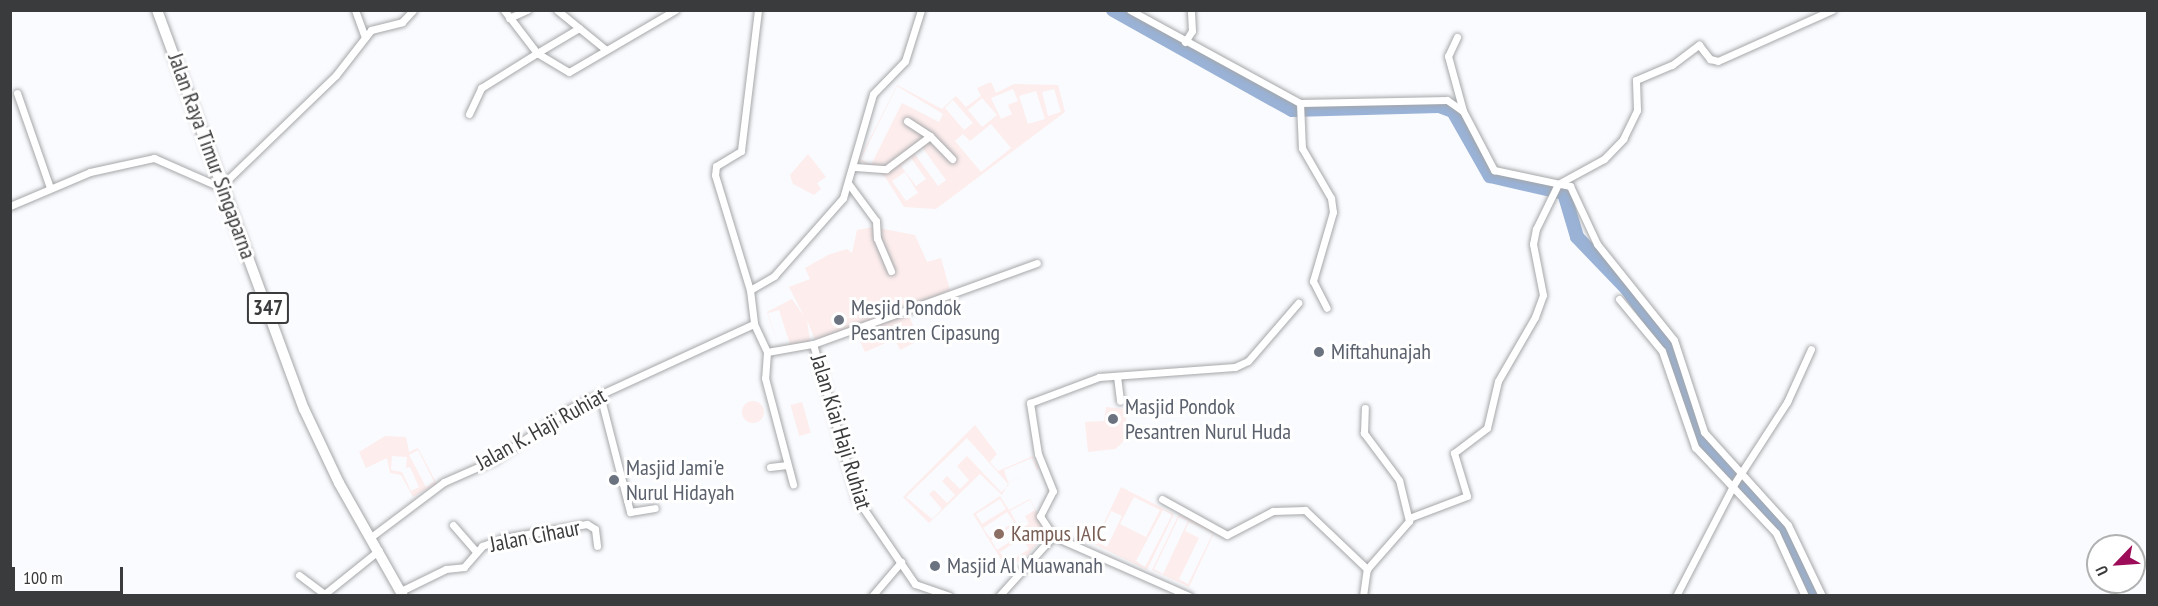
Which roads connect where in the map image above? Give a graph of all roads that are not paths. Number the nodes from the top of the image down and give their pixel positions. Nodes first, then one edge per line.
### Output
1 (157, 10) edge
2 (355, 10) edge
3 (413, 10) edge
4 (504, 10) edge
5 (527, 10) edge
6 (557, 10) edge
7 (675, 10) edge
8 (758, 10) edge
9 (921, 10) edge
10 (1130, 10) edge
11 (1191, 10) edge
12 (1832, 10) edge
13 (509, 18) junction
14 (579, 28) junction
15 (365, 37) junction
16 (1457, 38) dead end
17 (1185, 42) junction
18 (605, 49) junction
19 (537, 53) junction
20 (18, 93) dead end
21 (1299, 104) junction
22 (1463, 111) junction
23 (469, 114) dead end
24 (907, 121) dead end
25 (930, 136) junction
26 (952, 159) dead end
27 (855, 167) junction
28 (848, 183) junction
29 (1559, 183) junction
30 (224, 184) junction
31 (50, 188) junction
32 (10, 206) edge
33 (1036, 263) dead end
34 (891, 271) dead end
35 (750, 290) junction
36 (1619, 299) dead end
37 (1298, 303) dead end
38 (1327, 308) dead end
39 (754, 324) junction
40 (813, 344) junction
41 (1812, 349) dead end
42 (767, 352) junction
43 (1117, 376) junction
44 (600, 395) junction
45 (1120, 401) dead end
46 (1365, 408) dead end
47 (787, 465) junction
48 (771, 467) dead end
49 (1741, 474) junction
50 (792, 484) dead end
51 (1733, 486) junction
52 (1162, 499) dead end
53 (655, 508) dead end
54 (1409, 518) junction
55 (453, 525) dead end
56 (371, 537) junction
57 (1050, 538) junction
58 (597, 546) dead end
59 (379, 550) junction
60 (476, 551) junction
61 (901, 562) junction
62 (1367, 569) junction
63 (300, 575) dead end
64 (924, 592) edge
65 (402, 593) edge
66 (323, 595) edge
67 (872, 596) edge
68 (949, 596) edge
69 (999, 596) edge
70 (1190, 596) edge
71 (1363, 596) edge
72 (1676, 596) edge
73 (1805, 596) edge
74 (1822, 596) edge

1 - 30 main road, Jalan Raya Timur Singaparna / 347
2 - 15 street
3 - 15 street
4 - 13 street
5 - 13 street
6 - 14 street
7 - 18 street
8 - 35 street
9 - 27 street
10 - 17 street
11 - 17 street
12 - 29 street
13 - 19 street
14 - 18 street
14 - 19 street
15 - 30 street
16 - 22 street
17 - 21 street
18 - 19 street
19 - 23 street
20 - 31 street
21 - 22 street
21 - 38 street
22 - 29 street
24 - 25 street
25 - 26 street
25 - 27 street
27 - 28 street
28 - 34 street
28 - 35 street
29 - 49 street
29 - 54 street
30 - 31 street
30 - 56 main road, Jalan Raya Timur Singaparna / 347
31 - 32 street
33 - 40 street
35 - 39 street
36 - 51 street
37 - 43 street
39 - 42 street
39 - 44 street, Jalan K. Haji Ruhiat
40 - 42 street, Jalan Kiai Haji Ruhiat
40 - 61 street, Jalan Kiai Haji Ruhiat
41 - 49 street
42 - 47 street
43 - 45 street
43 - 57 street
44 - 53 street
44 - 56 street, Jalan K. Haji Ruhiat
46 - 54 street
47 - 48 street
47 - 50 street
49 - 51 street
49 - 74 street
51 - 72 street
51 - 73 street
52 - 62 street
54 - 62 street
55 - 60 street
56 - 59 main road, Jalan Raya Timur Singaparna / 347
57 - 69 street
57 - 70 street
58 - 60 street, Jalan Cihaur
59 - 65 main road, Jalan Raya Timur Singaparna / 347
59 - 66 street
60 - 65 street, Jalan Cihaur
61 - 64 street, Jalan Kiai Haji Ruhiat
61 - 67 street
62 - 71 street
63 - 66 street
64 - 68 street, Jalan Kiai Haji Ruhiat

